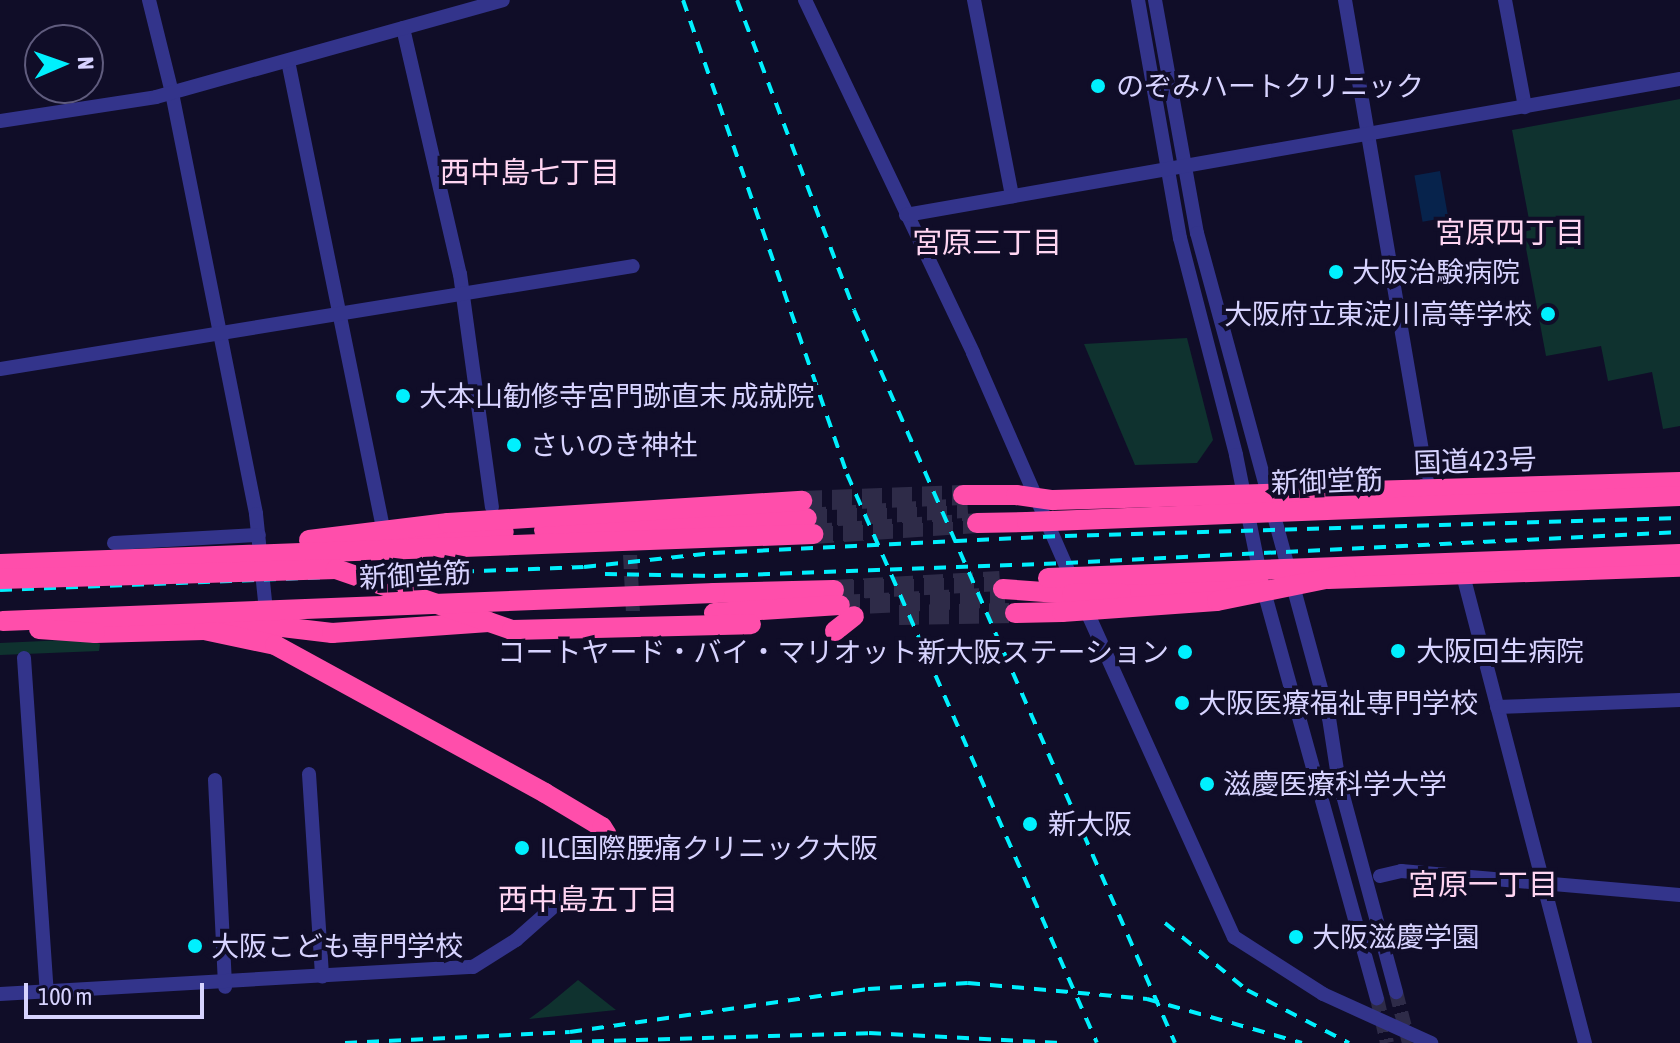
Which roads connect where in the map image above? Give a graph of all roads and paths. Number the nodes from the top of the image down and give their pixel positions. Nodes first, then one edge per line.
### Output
1 (149, 0) edge
2 (503, 0) edge
3 (805, 0) edge
4 (974, 0) edge
5 (1138, 0) edge
6 (1155, 0) edge
7 (1345, 0) edge
8 (1505, 0) edge
9 (403, 28) junction
10 (288, 61) junction
11 (1680, 79) edge
12 (172, 93) junction
13 (1525, 107) junction
14 (0, 121) edge
15 (1365, 136) junction
16 (1185, 169) junction
17 (1168, 172) junction
18 (1012, 196) junction
19 (906, 215) junction
20 (633, 266) dead end
21 (462, 292) junction
22 (342, 312) junction
23 (220, 331) junction
24 (0, 369) edge
25 (1680, 482) edge
26 (1429, 491) junction
27 (1243, 496) junction
28 (1680, 496) edge
29 (1266, 497) junction
30 (492, 507) dead end
31 (969, 509) joint
32 (807, 517) junction
33 (382, 523) dead end
34 (260, 542) junction
35 (114, 543) dead end
36 (1680, 554) edge
37 (186, 555) junction
38 (1404, 563) junction
39 (0, 564) edge
40 (1680, 567) edge
41 (1463, 575) junction
42 (0, 579) edge
43 (1290, 582) junction
44 (1262, 584) junction
45 (805, 591) junction
46 (1006, 597) junction
47 (843, 604) junction
48 (734, 611) junction
49 (1, 621) edge
50 (751, 624) dead end
51 (268, 625) junction
52 (835, 631) dead end
53 (24, 658) dead end
54 (1680, 700) edge
55 (1497, 707) junction
56 (309, 774) dead end
57 (215, 780) dead end
58 (607, 835) dead end
59 (1380, 876) dead end
60 (1543, 883) junction
61 (1680, 895) edge
62 (561, 900) dead end
63 (322, 977) junction
64 (225, 984) junction
65 (47, 992) junction
66 (1396, 992) tunnel mouth
67 (0, 994) edge
68 (1377, 998) tunnel mouth
69 (1431, 1043) edge
70 (1585, 1043) edge

1 - 12 street
2 - 9 street
3 - 19 street
4 - 18 street
5 - 17 street
6 - 16 street
7 - 15 street
8 - 13 street
9 - 10 street
9 - 21 street
10 - 12 street
10 - 22 street
11 - 13 street
12 - 14 street
12 - 23 street
13 - 15 street
15 - 16 street
15 - 26 street
16 - 17 street
16 - 29 street
17 - 18 street
17 - 27 street
18 - 19 street
19 - 69 street
20 - 21 street
21 - 22 street
21 - 30 street
22 - 23 street
22 - 33 street
23 - 24 street
23 - 34 street
25 - 26 highway, 国道423号
26 - 29 highway, 国道423号
27 - 29 highway, 国道423号
27 - 31 highway, 国道423号, bridge
27 - 44 street
28 - 31 highway, 新御堂筋, bridge
29 - 43 street
32 - 34 highway, bridge
32 - 37 highway, 新御堂筋, bridge
32 - 37 highway, bridge
34 - 35 street
34 - 39 highway
34 - 51 street
36 - 38 highway, bridge
37 - 39 highway, 新御堂筋, bridge
38 - 46 highway, bridge
38 - 46 highway, bridge
40 - 41 highway
41 - 43 highway
41 - 55 street
42 - 50 highway, bridge
43 - 44 highway
43 - 66 street
44 - 46 highway, bridge
44 - 68 street
45 - 47 highway, 新御堂筋
45 - 48 highway
45 - 49 highway, 新御堂筋, bridge
47 - 48 highway
47 - 52 highway
48 - 51 highway
49 - 51 highway
49 - 58 highway, bridge
53 - 65 street
54 - 55 street
55 - 60 street
56 - 63 street
57 - 64 street
59 - 60 street
60 - 61 street
60 - 70 street
62 - 63 street
63 - 64 street
64 - 65 street
65 - 67 street

